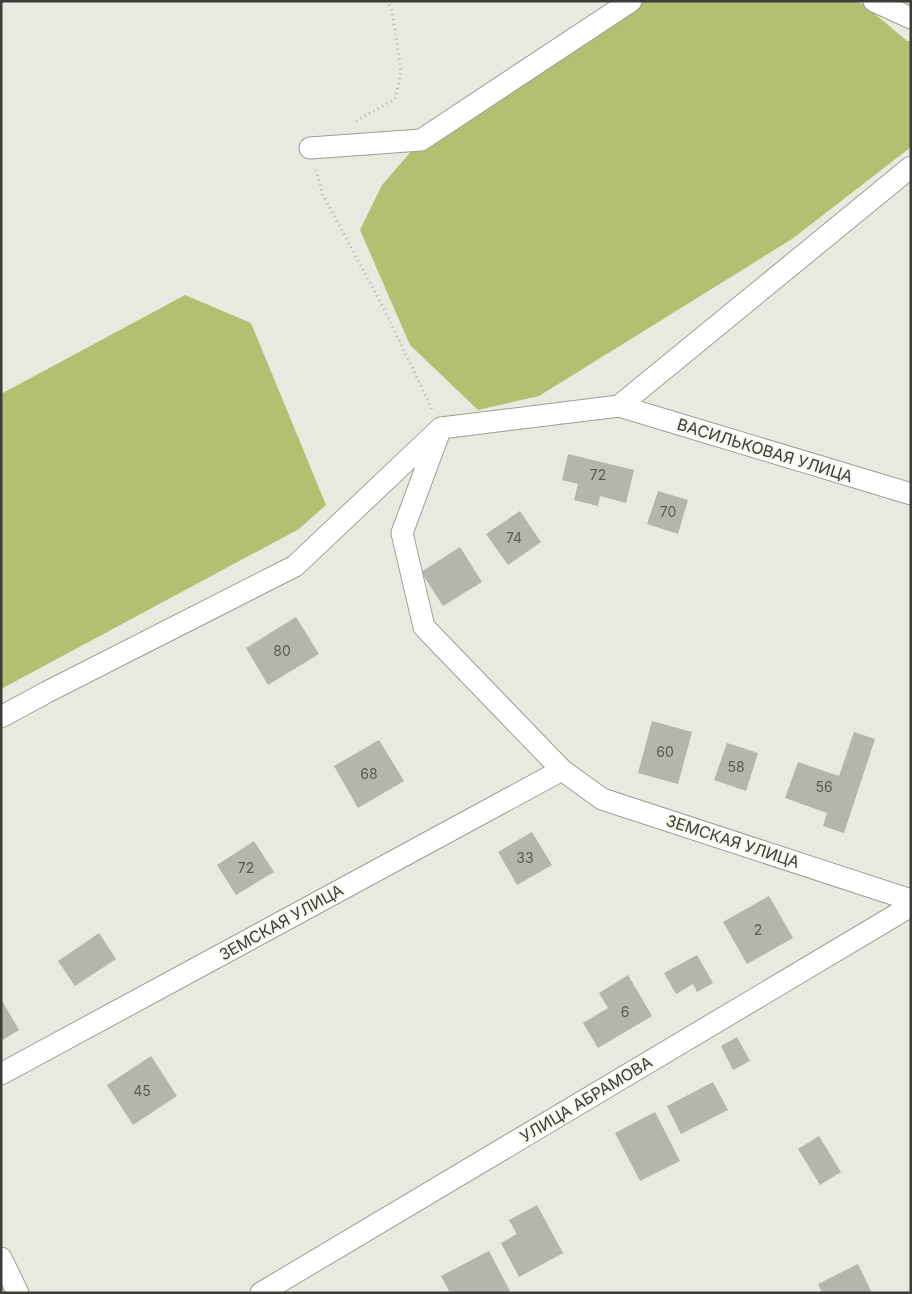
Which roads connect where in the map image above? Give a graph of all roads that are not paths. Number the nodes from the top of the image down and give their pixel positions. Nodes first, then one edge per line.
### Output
1 (631, 1) edge
2 (874, 1) edge
3 (911, 18) edge
4 (310, 148) road end
5 (911, 167) edge
6 (619, 406) junction
7 (441, 428) junction
8 (911, 494) edge
9 (1, 717) edge
10 (562, 770) junction
11 (911, 900) edge
12 (911, 906) edge
13 (1, 1074) edge
14 (1, 1258) edge
15 (18, 1293) edge
16 (261, 1293) edge

1 - 4 street
2 - 3 street
5 - 6 street
6 - 7 street
6 - 8 street, ВАСИЛЬКОВАЯ УЛИЦА
7 - 9 street
7 - 10 street, ЗЕМСКАЯ УЛИЦА
10 - 11 street, ЗЕМСКАЯ УЛИЦА
10 - 13 street, ЗЕМСКАЯ УЛИЦА
12 - 16 street, УЛИЦА АБРАМОВА
14 - 15 street

